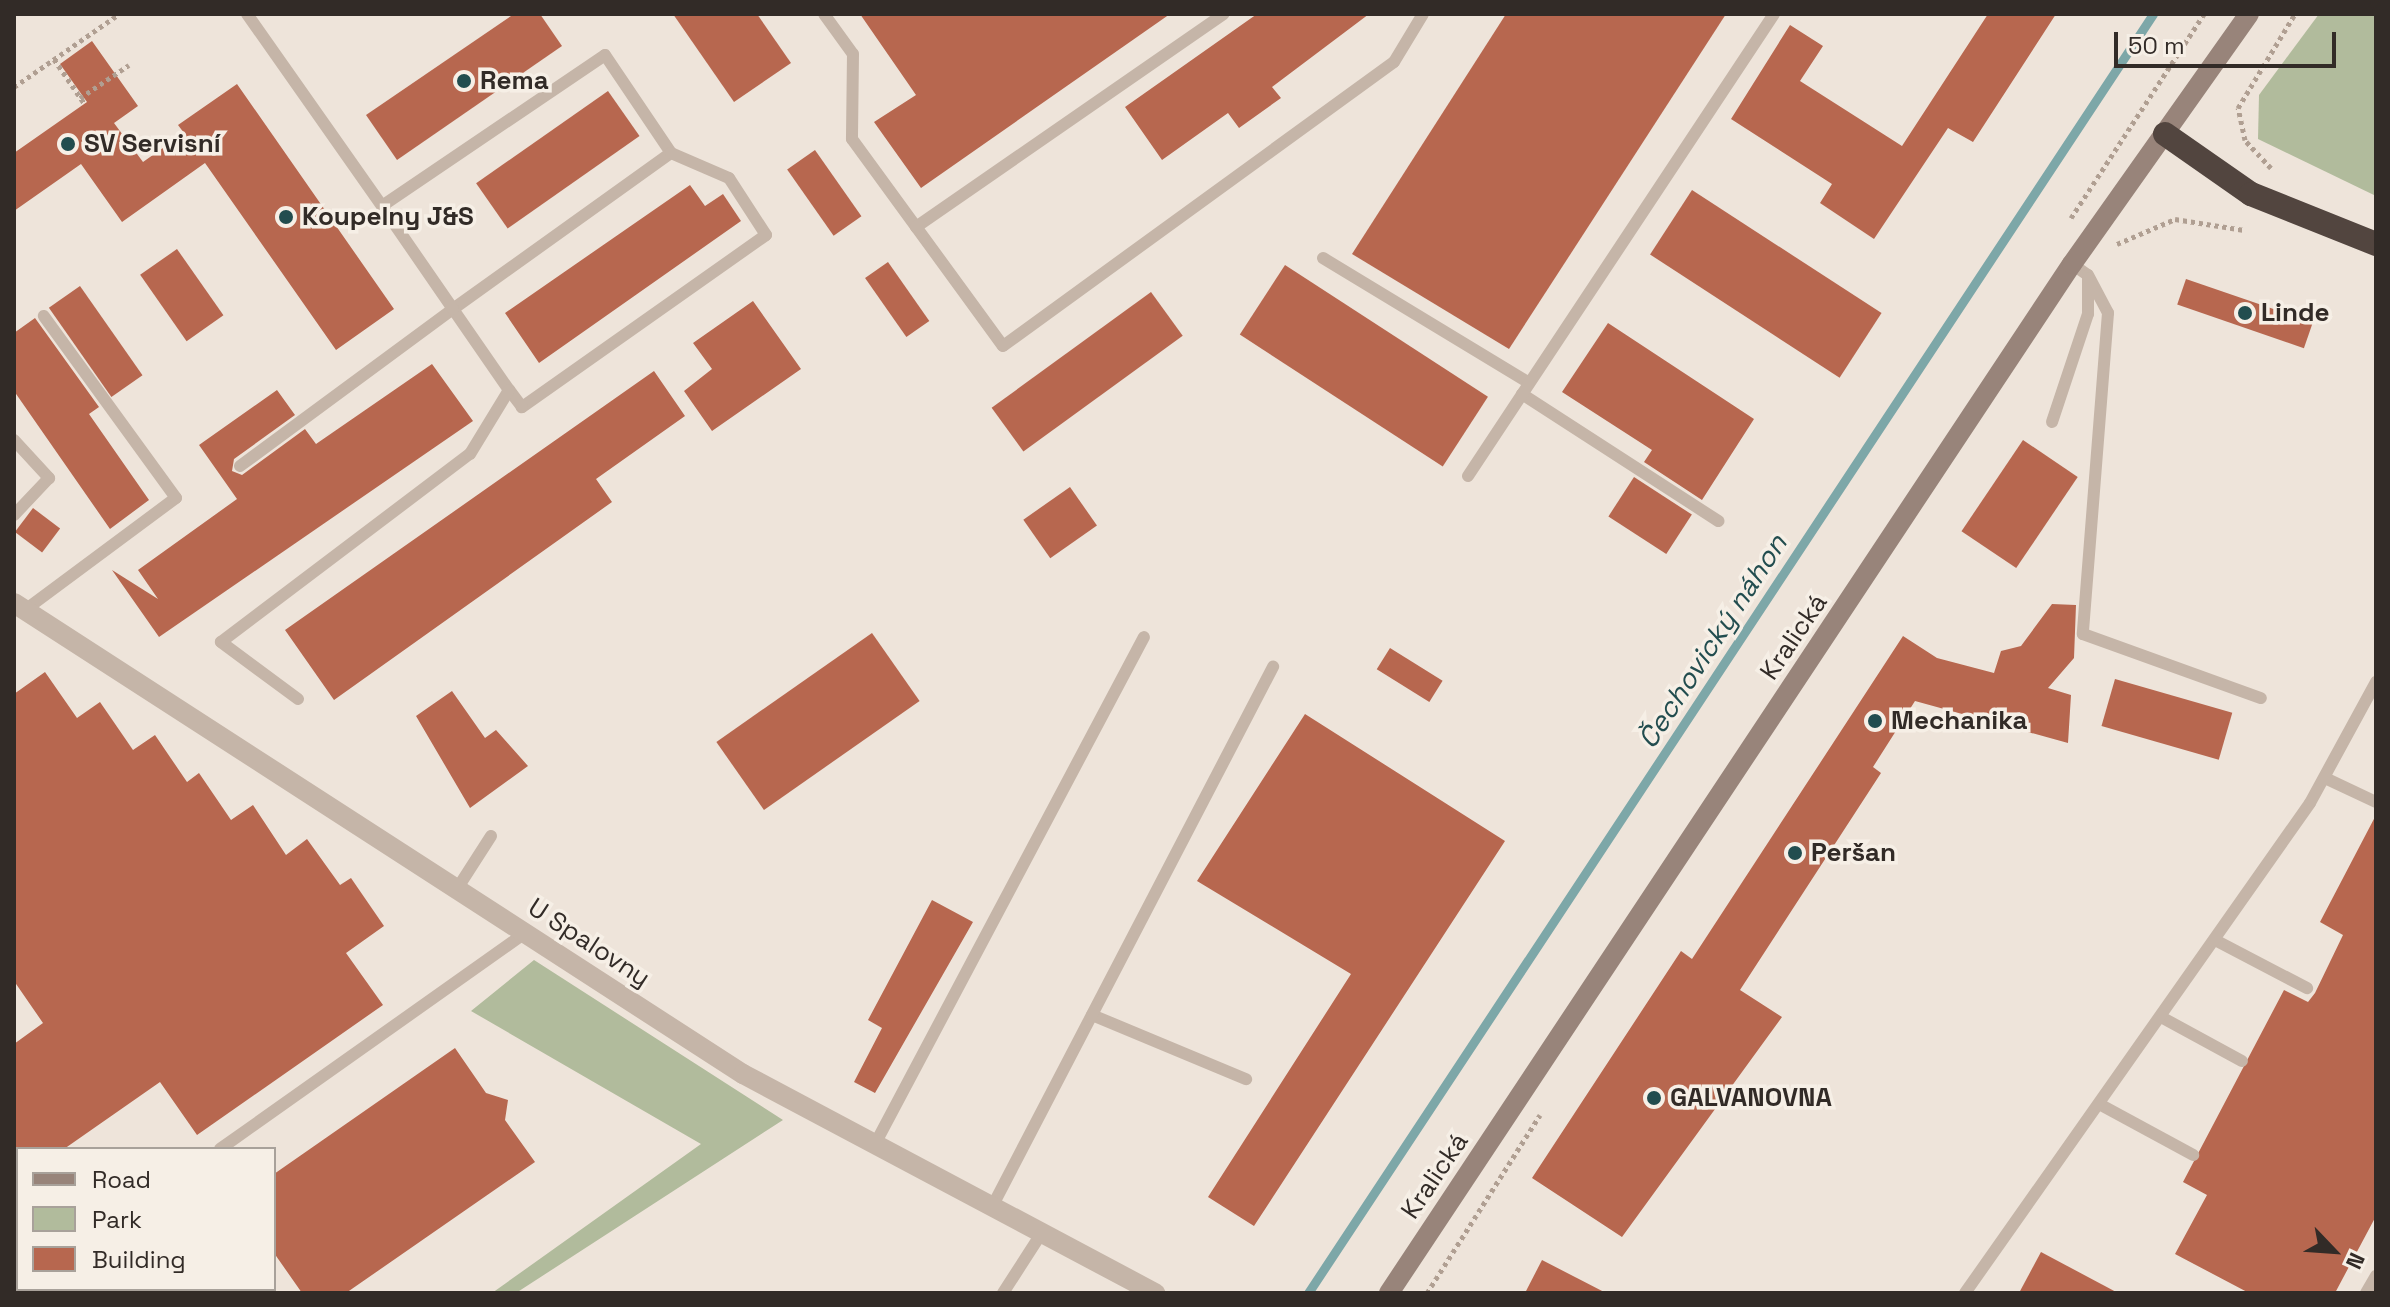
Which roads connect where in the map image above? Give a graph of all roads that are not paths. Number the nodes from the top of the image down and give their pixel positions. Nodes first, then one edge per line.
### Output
1 (247, 14) edge
2 (824, 14) edge
3 (1224, 14) edge
4 (1423, 14) edge
5 (1774, 14) edge
6 (2249, 14) edge
7 (2165, 134) junction
8 (671, 153) junction
9 (382, 206) junction
10 (916, 227) junction
11 (2376, 244) edge
12 (1323, 258) dead end
13 (2080, 269) junction
14 (453, 309) junction
15 (44, 316) dead end
16 (1526, 388) junction
17 (509, 390) junction
18 (2052, 422) dead end
19 (14, 440) edge
20 (240, 466) dead end
21 (1468, 476) dead end
22 (14, 515) edge
23 (1718, 521) dead end
24 (19, 607) edge
25 (1144, 637) dead end
26 (1273, 667) dead end
27 (2376, 682) edge
28 (2261, 698) dead end
29 (298, 699) dead end
30 (2325, 778) junction
31 (2376, 802) edge
32 (491, 836) dead end
33 (457, 889) junction
34 (525, 933) junction
35 (2215, 940) junction
36 (2307, 988) dead end
37 (1092, 1015) junction
38 (2161, 1017) junction
39 (2242, 1061) dead end
40 (1246, 1079) dead end
41 (2101, 1105) junction
42 (874, 1146) junction
43 (223, 1147) edge
44 (2193, 1155) dead end
45 (993, 1205) junction
46 (1043, 1231) junction
47 (2376, 1276) edge
48 (1003, 1293) edge
49 (1155, 1293) edge
50 (1389, 1293) edge
51 (1965, 1293) edge
52 (2366, 1293) edge

1 - 9 lane
2 - 10 lane
3 - 10 lane
4 - 10 lane
5 - 16 lane
6 - 7 main road, Kralická
7 - 11 highway
7 - 13 main road, Kralická
8 - 9 lane
8 - 14 lane
8 - 17 lane
9 - 14 lane
12 - 16 lane
13 - 18 lane
13 - 28 lane
13 - 50 main road, Kralická
14 - 17 lane
14 - 20 lane
15 - 24 lane
16 - 21 lane
16 - 23 lane
17 - 29 lane
19 - 22 lane
24 - 33 street, U Spalovny
25 - 42 lane
26 - 37 lane
27 - 30 lane
30 - 31 lane
30 - 35 lane
32 - 33 lane
33 - 34 street, U Spalovny
34 - 42 street, U Spalovny
34 - 43 lane
35 - 36 lane
35 - 38 lane
37 - 40 lane
37 - 45 lane
38 - 39 lane
38 - 41 lane
41 - 44 lane
41 - 51 lane
42 - 45 street, U Spalovny
45 - 46 street, U Spalovny
46 - 48 lane
46 - 49 street, U Spalovny
47 - 52 lane

